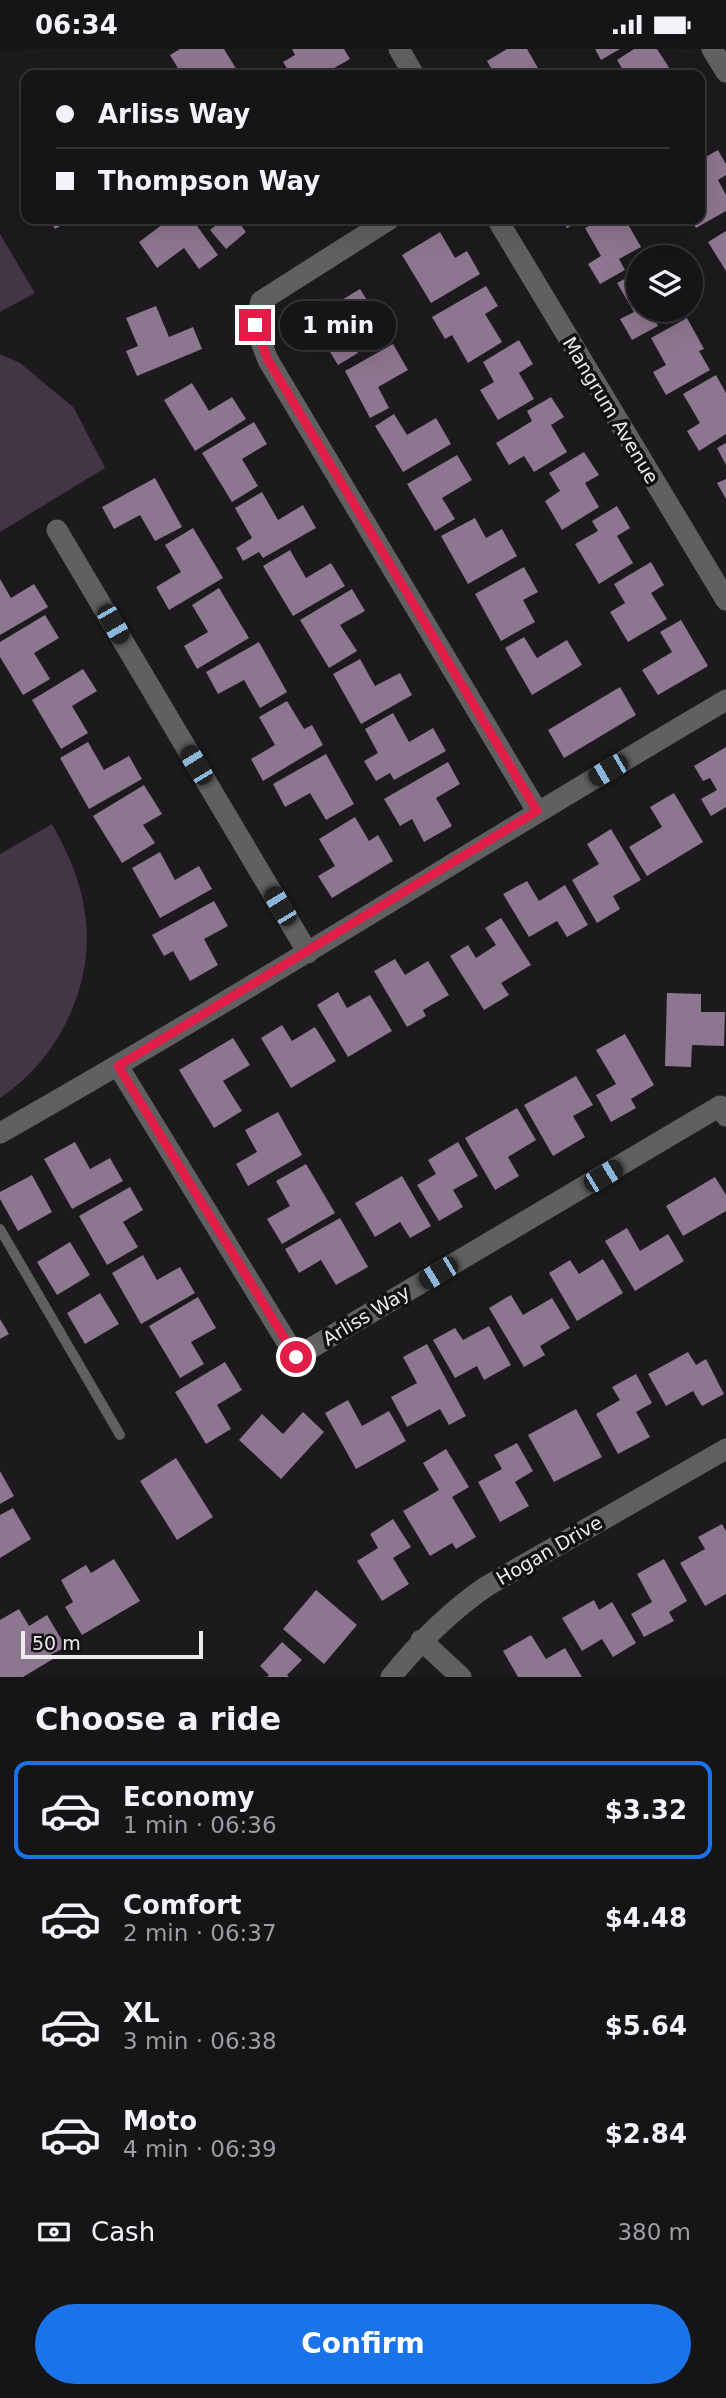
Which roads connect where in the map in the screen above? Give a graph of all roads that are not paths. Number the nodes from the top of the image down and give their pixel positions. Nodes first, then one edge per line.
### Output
1 (399, 49) edge
2 (712, 49) edge
3 (411, 70) edge
4 (726, 72) edge
5 (382, 224) edge
6 (500, 224) edge
7 (57, 530) dead end
8 (726, 600) edge
9 (726, 700) edge
10 (537, 811) junction
11 (308, 953) junction
12 (118, 1066) junction
13 (726, 1116) edge
14 (0, 1133) edge
15 (0, 1229) edge
16 (120, 1434) dead end
17 (726, 1449) edge
18 (421, 1640) junction
19 (391, 1677) edge
20 (461, 1677) edge

1 - 3 street
2 - 4 street
5 - 10 street
6 - 8 street, Mangrum Avenue
7 - 11 street
9 - 10 street
10 - 11 street
11 - 12 street
12 - 13 street, Arliss Way
12 - 14 street
15 - 16 lane
17 - 18 street, Hogan Drive
18 - 19 street, Hogan Drive
18 - 20 street

